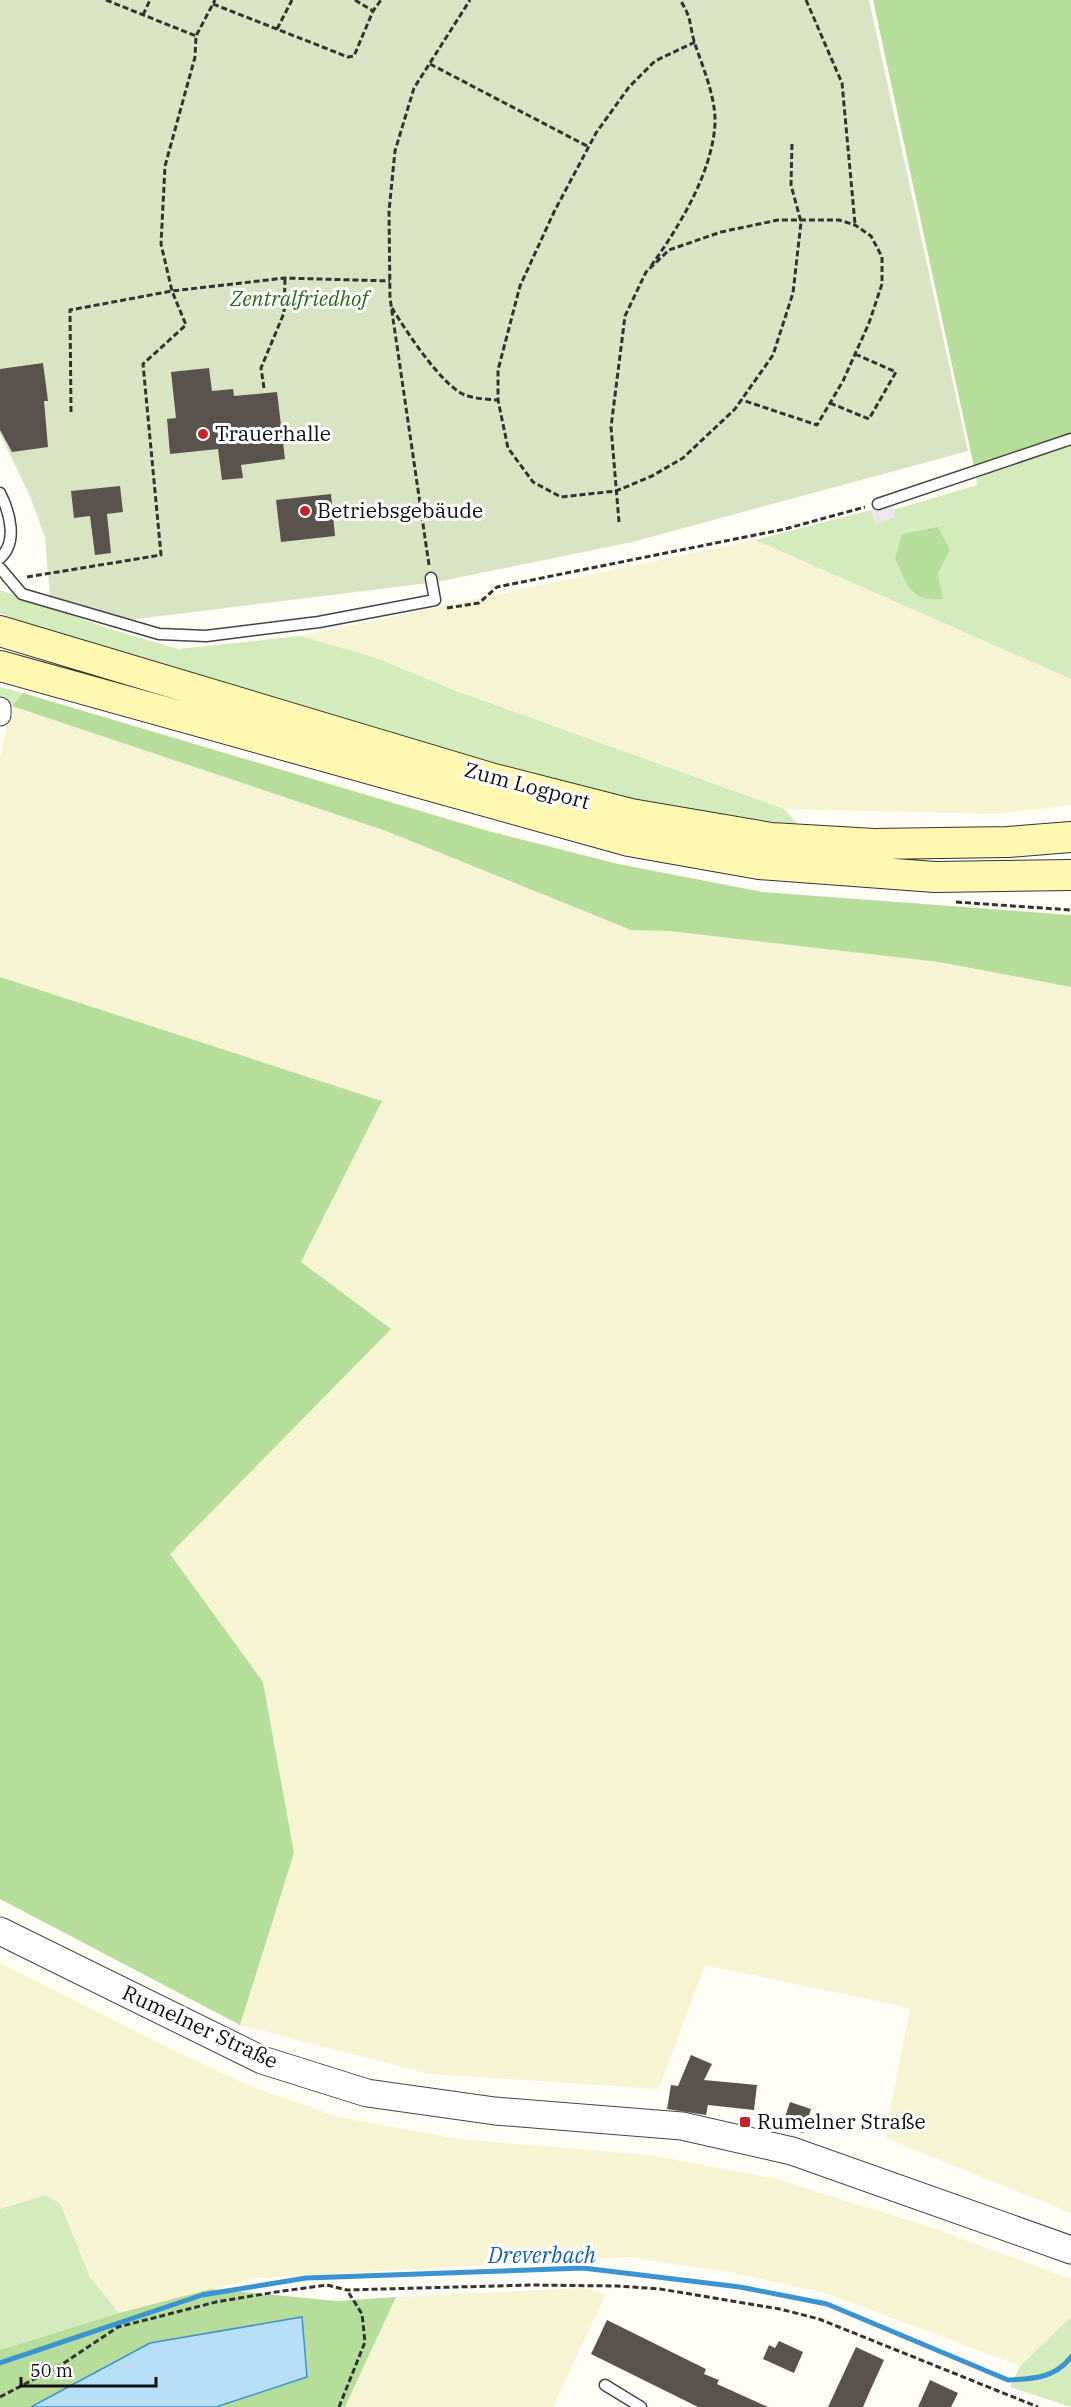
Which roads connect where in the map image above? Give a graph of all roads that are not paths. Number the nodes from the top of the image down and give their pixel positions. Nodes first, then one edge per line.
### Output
1 (1071, 439) edge
2 (0, 493) edge
3 (878, 504) road end
4 (0, 558) edge
5 (0, 568) edge
6 (431, 578) road end
7 (0, 631) edge
8 (0, 666) edge
9 (0, 708) edge
10 (0, 715) edge
11 (1071, 837) edge
12 (1071, 875) edge
13 (1003, 877) junction
14 (1071, 893) edge
15 (0, 1931) edge
16 (1071, 2250) edge
17 (605, 2385) dead end
18 (641, 2407) edge

1 - 3 lane
2 - 4 lane
5 - 6 lane
7 - 11 main road, Zum Logport
8 - 13 main road, Zum Logport
9 - 10 street
12 - 13 main road, Zum Logport
13 - 14 main road
15 - 16 street, Rumelner Straße
17 - 18 lane

